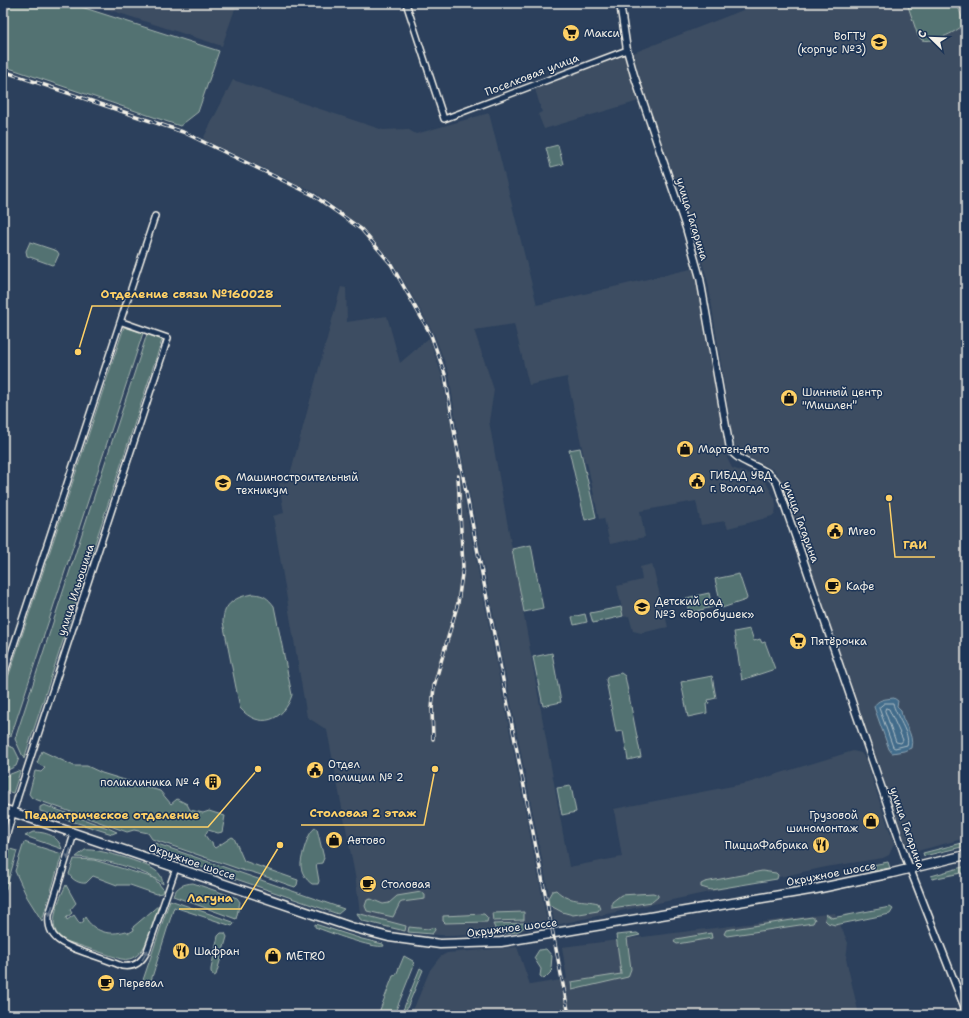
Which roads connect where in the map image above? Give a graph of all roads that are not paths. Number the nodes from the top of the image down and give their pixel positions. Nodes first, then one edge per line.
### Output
1 (406, 3) edge
2 (620, 3) edge
3 (627, 50) junction
4 (155, 216) dead end
5 (122, 322) junction
6 (3, 678) edge
7 (3, 809) edge
8 (13, 812) junction
9 (74, 834) junction
10 (3, 848) edge
11 (966, 855) edge
12 (176, 868) junction
13 (910, 869) junction
14 (966, 1011) edge

1 - 3 street, Поселковая улица
2 - 3 street, улица Гагарина
3 - 13 street, улица Гагарина
4 - 5 street
5 - 6 street
5 - 8 street, улица Ильюшина
7 - 8 main road, Окружное шоссе
8 - 9 main road, Окружное шоссе
8 - 10 street, улица Ильюшина
9 - 12 main road, Окружное шоссе
9 -> 12 street
11 - 13 main road, Окружное шоссе
12 - 13 main road, Окружное шоссе
13 - 14 street, улица Гагарина

